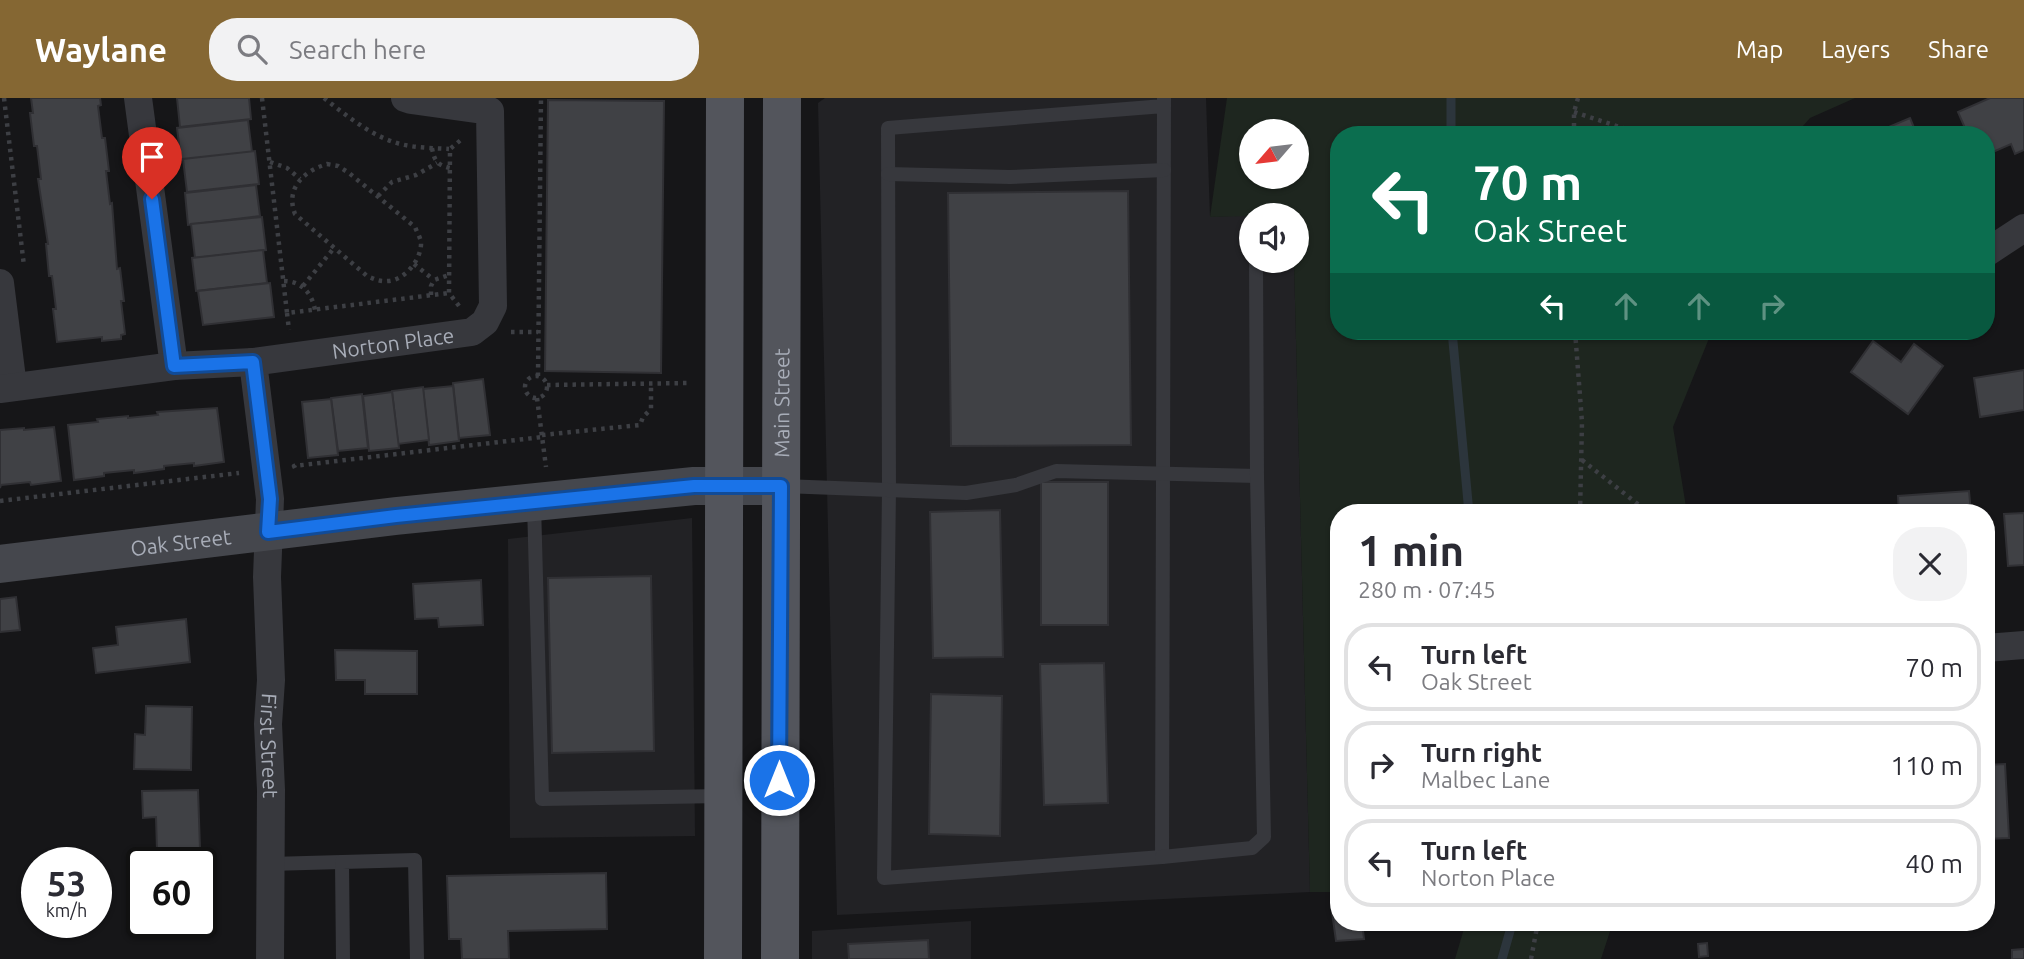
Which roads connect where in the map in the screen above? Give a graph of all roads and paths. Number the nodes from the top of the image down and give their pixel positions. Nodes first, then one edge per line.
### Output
1 (4, 98) edge
2 (138, 98) edge
3 (262, 98) edge
4 (324, 98) edge
5 (405, 98) edge
6 (541, 98) edge
7 (725, 98) edge
8 (782, 98) edge
9 (1578, 98) edge
10 (1164, 102) edge
11 (1574, 113) junction
12 (1574, 126) edge
13 (1615, 126) edge
14 (432, 148) junction
15 (450, 149) dead end
16 (270, 162) junction
17 (437, 163) junction
18 (450, 168) dead end
19 (1164, 170) junction
20 (888, 174) junction
21 (300, 180) junction
22 (378, 196) junction
23 (2024, 228) edge
24 (1995, 247) edge
25 (334, 248) junction
26 (414, 264) junction
27 (1256, 273) edge
28 (449, 275) dead end
29 (13, 280) edge
30 (434, 280) junction
31 (284, 281) junction
32 (303, 286) junction
33 (449, 293) dead end
34 (431, 295) junction
35 (315, 310) junction
36 (1576, 340) edge
37 (253, 362) junction
38 (174, 366) junction
39 (538, 376) junction
40 (689, 383) dead end
41 (547, 385) junction
42 (651, 385) junction
43 (7, 388) edge
44 (537, 398) junction
45 (542, 436) junction
46 (1582, 460) junction
47 (238, 461) dead end
48 (1164, 473) junction
49 (1257, 476) junction
50 (296, 479) dead end
51 (725, 485) junction
52 (781, 486) junction
53 (540, 487) junction
54 (889, 490) junction
55 (0, 501) edge
56 (1580, 504) edge
57 (1638, 504) edge
58 (268, 532) junction
59 (0, 564) edge
60 (2024, 645) edge
61 (1995, 647) edge
62 (725, 796) junction
63 (1162, 857) junction
64 (342, 862) junction
65 (270, 864) junction
66 (1536, 931) edge
67 (270, 959) edge
68 (343, 959) edge
69 (417, 959) edge
70 (723, 959) edge
71 (780, 959) edge
72 (1531, 959) edge

1 - 29 path
2 - 38 street
3 - 16 path
4 - 14 path
5 - 37 street, Norton Place
6 - 39 path
7 - 51 main road
8 - 52 main road, Main Street
9 - 11 path
10 - 19 lane
10 - 20 lane
11 - 12 path
11 - 13 path
14 - 15 path
14 - 17 path
16 - 21 path
16 - 31 path
17 - 18 path
17 - 22 path
19 - 20 lane
19 - 48 lane
20 - 54 lane
21 - 22 path
21 - 25 path
22 - 26 path
23 - 24 street
25 - 26 path
25 - 32 path
26 - 30 path
27 - 49 lane
28 - 30 path
29 - 43 street
30 - 34 path
31 - 32 path
31 - 35 path
32 - 35 path
33 - 34 path
34 - 35 path
36 - 46 path
37 - 38 street, Norton Place
37 - 58 street, First Street
38 - 43 street, Norton Place
39 - 41 path
39 - 44 path
40 - 42 path
41 - 42 path
41 - 44 path
42 - 45 path
44 - 45 path
45 - 50 path
45 - 53 path
46 - 56 path
46 - 57 path
47 - 55 path
48 - 49 lane
48 - 54 lane
48 - 63 lane
49 - 63 lane
51 - 52 street, Oak Street
51 - 53 street, Oak Street
51 - 62 main road
52 - 54 lane
52 - 71 main road, Main Street
53 - 58 street, Oak Street
53 - 62 lane
54 - 63 lane
58 - 59 street, Oak Street
58 - 65 street, First Street
60 - 61 street
62 - 70 main road
64 - 65 lane
64 - 68 lane
64 - 69 lane
65 - 67 street, First Street
66 - 72 path

